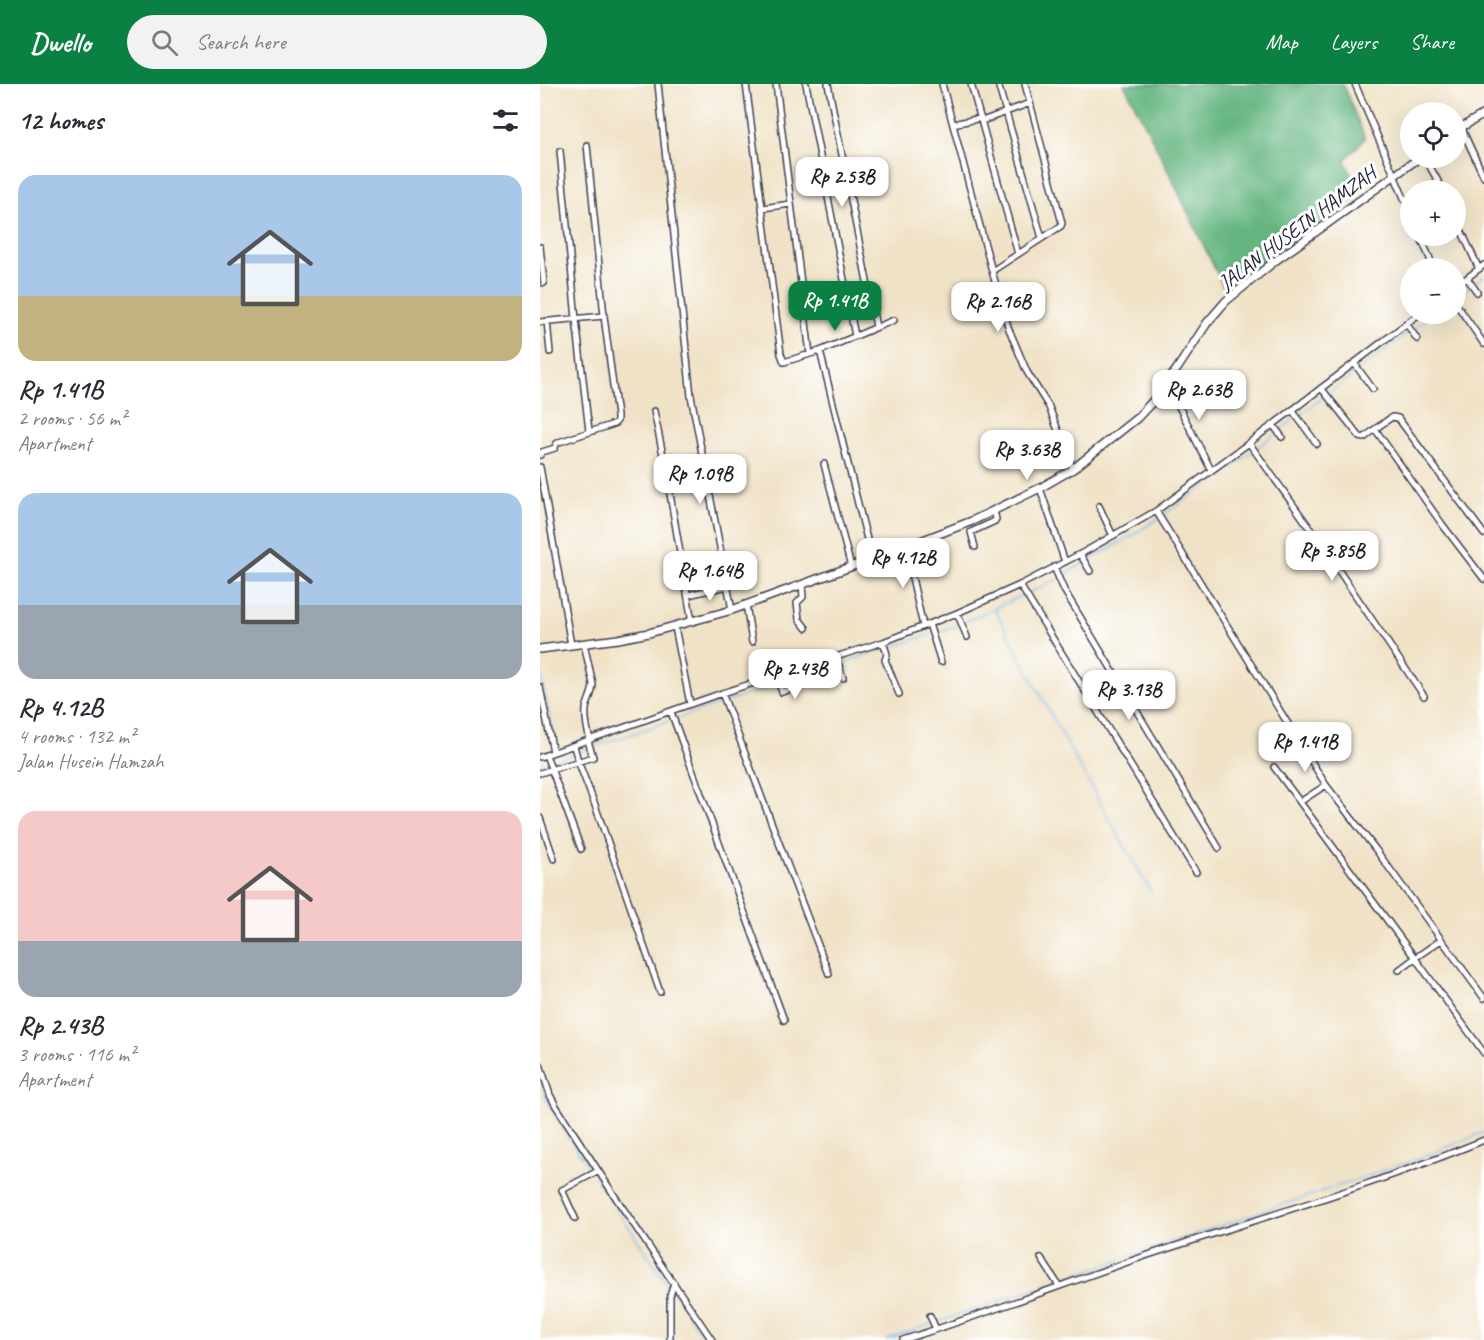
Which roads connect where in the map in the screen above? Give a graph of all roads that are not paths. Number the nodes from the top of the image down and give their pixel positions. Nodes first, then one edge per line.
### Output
1 (658, 84) edge
2 (746, 84) edge
3 (776, 84) edge
4 (806, 84) edge
5 (828, 84) edge
6 (942, 84) edge
7 (971, 84) edge
8 (998, 84) edge
9 (1025, 84) edge
10 (1355, 84) edge
11 (1030, 103) junction
12 (1006, 112) junction
13 (1484, 114) edge
14 (981, 119) junction
15 (953, 124) junction
16 (1466, 124) edge
17 (1466, 144) edge
18 (587, 145) dead end
19 (560, 152) dead end
20 (1406, 168) edge
21 (1395, 176) junction
22 (1484, 177) edge
23 (848, 187) junction
24 (1400, 188) edge
25 (827, 193) junction
26 (790, 204) junction
27 (763, 208) junction
28 (1042, 238) junction
29 (1466, 238) edge
30 (540, 247) edge
31 (1018, 254) junction
32 (1481, 267) edge
33 (992, 271) junction
34 (1468, 280) joint
35 (544, 283) dead end
36 (1476, 291) dead end
37 (604, 316) junction
38 (1466, 318) edge
39 (576, 319) junction
40 (894, 320) dead end
41 (548, 321) junction
42 (540, 322) edge
43 (1407, 324) joint
44 (876, 327) junction
45 (855, 336) junction
46 (1416, 337) dead end
47 (1484, 344) edge
48 (820, 351) junction
49 (550, 352) dead end
50 (810, 354) junction
51 (1355, 364) junction
52 (1167, 383) junction
53 (1373, 389) dead end
54 (1322, 390) junction
55 (654, 411) dead end
56 (1293, 412) junction
57 (1274, 427) junction
58 (1375, 429) junction
59 (590, 431) junction
60 (1282, 437) dead end
61 (1249, 444) junction
62 (1317, 444) dead end
63 (540, 455) edge
64 (702, 458) junction
65 (824, 464) dead end
66 (665, 465) junction
67 (540, 467) edge
68 (1073, 468) junction
69 (1211, 470) junction
70 (1040, 488) junction
71 (1099, 506) dead end
72 (993, 511) junction
73 (1156, 511) junction
74 (1484, 534) edge
75 (1113, 536) junction
76 (904, 547) junction
77 (975, 547) dead end
78 (1080, 554) junction
79 (872, 559) junction
80 (1065, 562) junction
81 (851, 567) junction
82 (1054, 568) junction
83 (1090, 571) dead end
84 (1484, 579) edge
85 (802, 584) junction
86 (727, 586) junction
87 (1021, 586) junction
88 (688, 595) junction
89 (746, 604) junction
90 (732, 610) junction
91 (958, 614) junction
92 (692, 622) junction
93 (927, 625) junction
94 (675, 627) junction
95 (806, 628) dead end
96 (967, 637) dead end
97 (752, 642) dead end
98 (584, 644) junction
99 (884, 644) junction
100 (571, 645) junction
101 (540, 649) edge
102 (837, 659) junction
103 (941, 662) dead end
104 (777, 677) junction
105 (843, 678) dead end
106 (820, 679) dead end
107 (540, 687) edge
108 (899, 694) dead end
109 (722, 696) junction
110 (1424, 696) dead end
111 (690, 704) junction
112 (672, 713) junction
113 (589, 741) junction
114 (574, 746) junction
115 (555, 752) junction
116 (544, 756) edge
117 (578, 761) junction
118 (1274, 767) dead end
119 (550, 769) junction
120 (540, 773) edge
121 (1326, 784) junction
122 (1300, 802) junction
123 (540, 818) edge
124 (1219, 848) dead end
125 (581, 849) dead end
126 (554, 859) dead end
127 (1197, 872) dead end
128 (1440, 940) junction
129 (1415, 958) junction
130 (1398, 970) dead end
131 (829, 975) dead end
132 (660, 992) dead end
133 (1484, 998) edge
134 (784, 1020) dead end
135 (1484, 1053) edge
136 (540, 1064) edge
137 (1484, 1140) edge
138 (595, 1173) junction
139 (575, 1218) dead end
140 (1041, 1258) dead end
141 (1056, 1282) junction
142 (674, 1283) junction
143 (931, 1318) dead end
144 (936, 1328) junction
145 (670, 1340) edge
146 (712, 1340) edge
147 (903, 1340) edge

1 - 64 street
2 - 27 street
3 - 26 street
4 - 25 street
5 - 23 street
6 - 15 street
7 - 14 street
8 - 12 street
9 - 11 street
10 - 21 street
11 - 12 street
11 - 28 street
12 - 14 street
12 - 28 street
13 - 16 street
14 - 15 street
14 - 31 street
15 - 33 street
17 - 22 street
18 - 37 street
19 - 39 street
20 - 21 street, JALAN HUSEIN HAMZAH
21 - 24 street
21 - 52 street, JALAN HUSEIN HAMZAH
23 - 25 street
23 - 44 street
25 - 45 street
26 - 27 street
26 - 50 street
27 - 50 street
28 - 31 street
29 - 32 street
30 - 35 street
31 - 33 street
32 - 34 street
33 - 68 street
34 - 36 street
37 - 39 street
37 - 59 street
38 - 47 street
39 - 41 street
39 - 59 street
40 - 44 street
41 - 42 street
41 - 49 street
43 - 46 street
43 - 51 street
44 - 45 street
45 - 48 street
48 - 50 street
48 - 79 street
51 - 53 street
51 - 54 street
52 - 68 street, JALAN HUSEIN HAMZAH
52 - 69 street
54 - 56 street
54 - 58 street
55 - 66 street
56 - 57 street
56 - 62 street
57 - 60 street
57 - 61 street
58 - 74 street
58 - 84 street
59 - 63 street
61 - 69 street
61 - 110 street
64 - 66 street
64 - 86 street
65 - 81 street
66 - 88 street
67 - 100 street
68 - 70 street, JALAN HUSEIN HAMZAH
69 - 73 street
70 - 72 street, JALAN HUSEIN HAMZAH
70 - 80 street
71 - 75 street
72 - 76 street, JALAN HUSEIN HAMZAH
72 - 77 street
73 - 75 street
73 - 121 street
75 - 78 street
76 - 79 street, JALAN HUSEIN HAMZAH
76 - 93 street
78 - 80 street
78 - 83 street
79 - 81 street, JALAN HUSEIN HAMZAH
80 - 82 street
81 - 85 street, JALAN HUSEIN HAMZAH
82 - 87 street
82 - 124 street
85 - 89 street, JALAN HUSEIN HAMZAH
85 - 95 street
86 - 88 street
86 - 90 street
87 - 91 street
87 - 127 street
88 - 92 street
89 - 90 street, JALAN HUSEIN HAMZAH
89 - 97 street
90 - 92 street, JALAN HUSEIN HAMZAH
91 - 93 street
91 - 96 street
92 - 94 street, JALAN HUSEIN HAMZAH
93 - 99 street
93 - 103 street
94 - 98 street, JALAN HUSEIN HAMZAH
94 - 111 street
98 - 100 street, JALAN HUSEIN HAMZAH
98 - 113 street
99 - 102 street
99 - 108 street
100 - 101 street, JALAN HUSEIN HAMZAH
102 - 104 street
102 - 105 street
104 - 106 street
104 - 109 street
107 - 115 street
109 - 111 street
109 - 131 street
111 - 112 street
112 - 113 street
112 - 134 street
113 - 114 street
113 - 117 street
114 - 115 street
114 - 117 street
115 - 116 street
116 - 119 street
117 - 119 street
117 - 132 street
118 - 122 street
119 - 120 street
119 - 125 street
121 - 122 street
121 - 128 street
122 - 129 street
123 - 126 street
128 - 129 street
128 - 133 street
129 - 130 street
129 - 135 street
136 - 138 street
137 - 141 street
138 - 139 street
138 - 142 street
140 - 141 street
141 - 144 street
142 - 145 street
142 - 146 street
143 - 144 street
144 - 147 street

